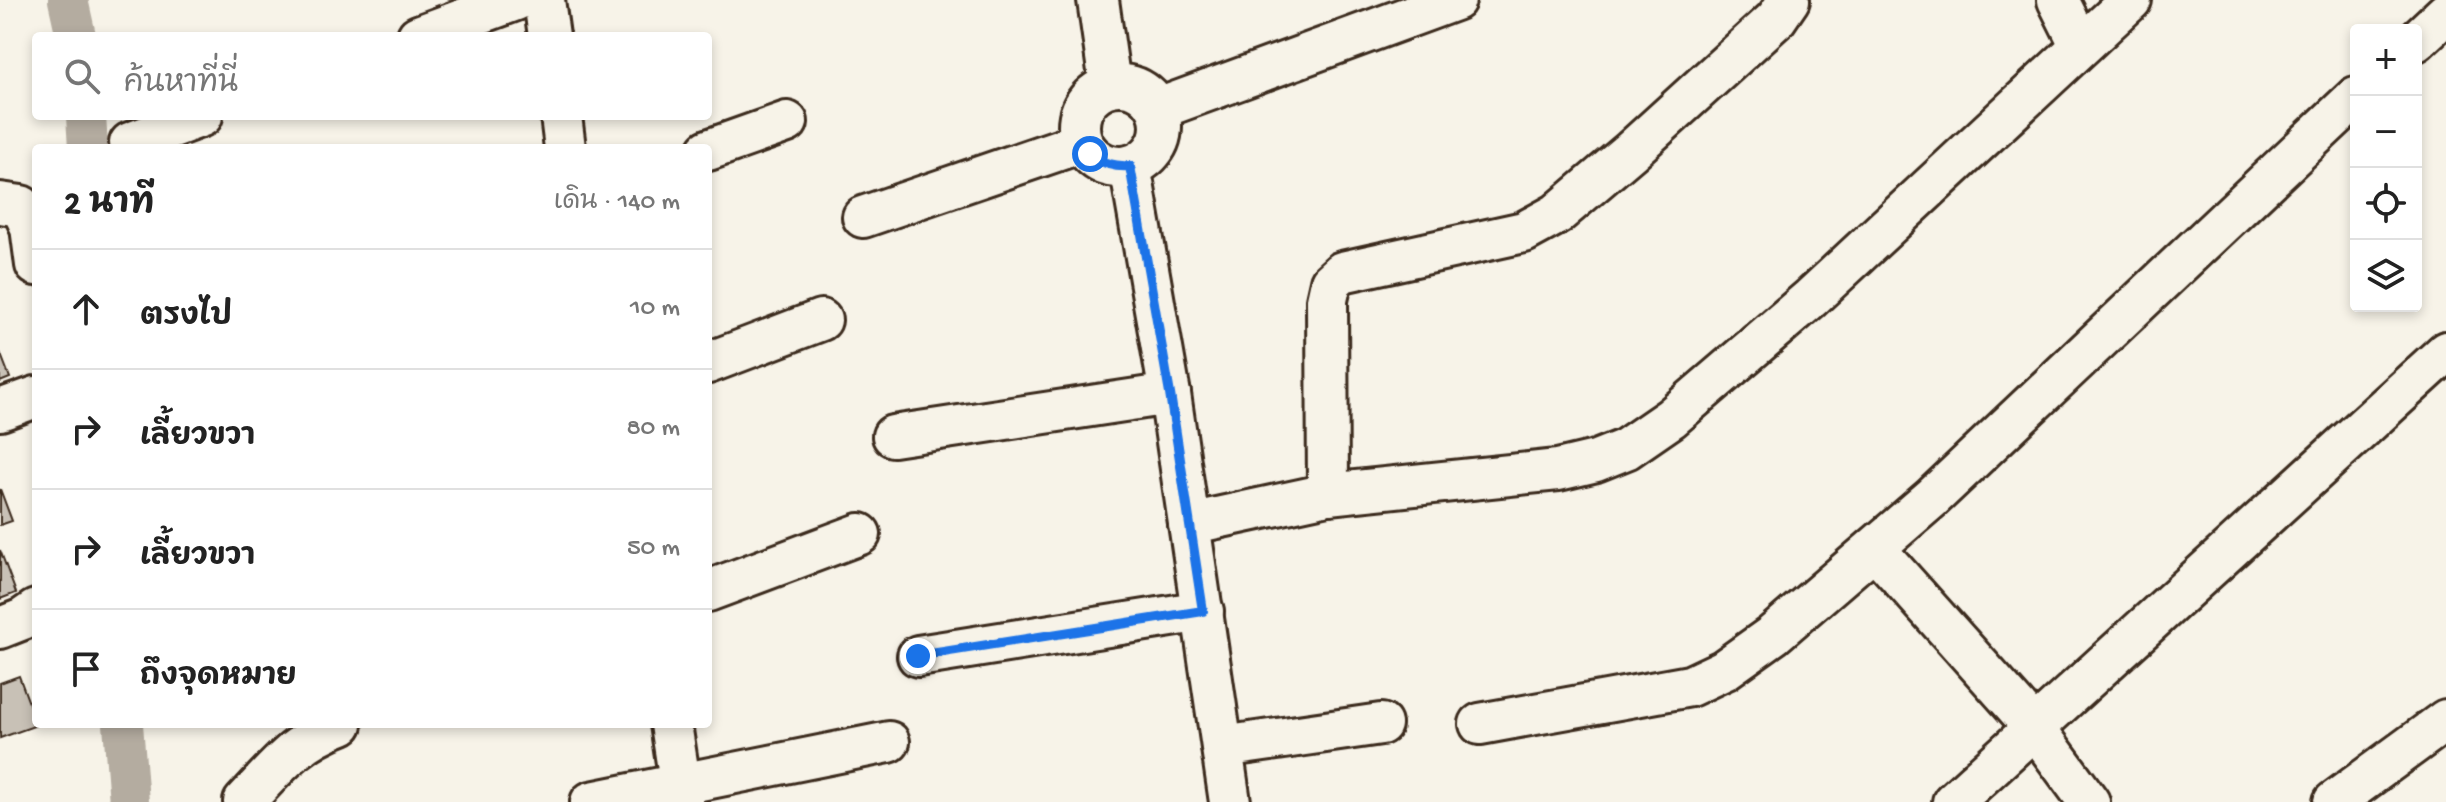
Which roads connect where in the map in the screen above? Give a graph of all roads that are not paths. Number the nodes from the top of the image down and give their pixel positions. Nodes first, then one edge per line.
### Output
1 (516, 0) edge
2 (544, 0) edge
3 (1098, 0) edge
4 (1455, 0) edge
5 (1789, 0) edge
6 (2058, 0) edge
7 (2131, 0) edge
8 (2446, 13) edge
9 (429, 32) edge
10 (548, 32) edge
11 (2422, 35) edge
12 (2081, 46) junction
13 (1110, 85) junction
14 (2350, 103) edge
15 (1158, 109) junction
16 (191, 120) edge
17 (562, 120) edge
18 (787, 122) dead end
19 (1082, 142) junction
20 (130, 143) dead end
21 (564, 144) edge
22 (712, 149) edge
23 (1130, 166) junction
24 (0, 203) edge
25 (863, 217) dead end
26 (32, 235) edge
27 (821, 320) dead end
28 (2446, 352) edge
29 (712, 361) edge
30 (1170, 394) junction
31 (32, 398) edge
32 (0, 410) edge
33 (893, 436) dead end
34 (1328, 494) junction
35 (1189, 524) junction
36 (860, 534) dead end
37 (1875, 549) junction
38 (712, 590) edge
39 (1203, 611) junction
40 (32, 613) edge
41 (0, 628) edge
42 (918, 656) dead end
43 (2446, 720) edge
44 (1381, 724) dead end
45 (1480, 724) dead end
46 (2034, 727) junction
47 (331, 728) edge
48 (672, 728) edge
49 (889, 742) dead end
50 (1222, 747) junction
51 (682, 793) edge
52 (244, 802) edge
53 (591, 802) edge
54 (1230, 802) edge
55 (1953, 802) edge
56 (2089, 802) edge
57 (2334, 802) edge

1 - 9 street
2 - 10 street
3 - 13 street
4 - 15 street
5 - 34 street
6 - 12 street
7 - 12 street
8 - 11 street
12 - 34 street
13 - 15 street
13 - 19 street
14 - 37 street
15 - 23 street
16 - 20 street
17 - 21 street
18 - 22 street
19 - 23 street
19 - 25 street
23 - 30 street
24 - 26 street
27 - 29 street
28 - 46 street
30 - 33 street
30 - 35 street
31 - 32 street
34 - 35 street
35 - 39 street
36 - 38 street
37 - 45 street
37 - 46 street
39 - 42 street
39 - 50 street
40 - 41 street
43 - 57 street
44 - 50 street
46 - 55 street
46 - 56 street
47 - 52 street
48 - 51 street
49 - 51 street
50 - 54 street
51 - 53 street

